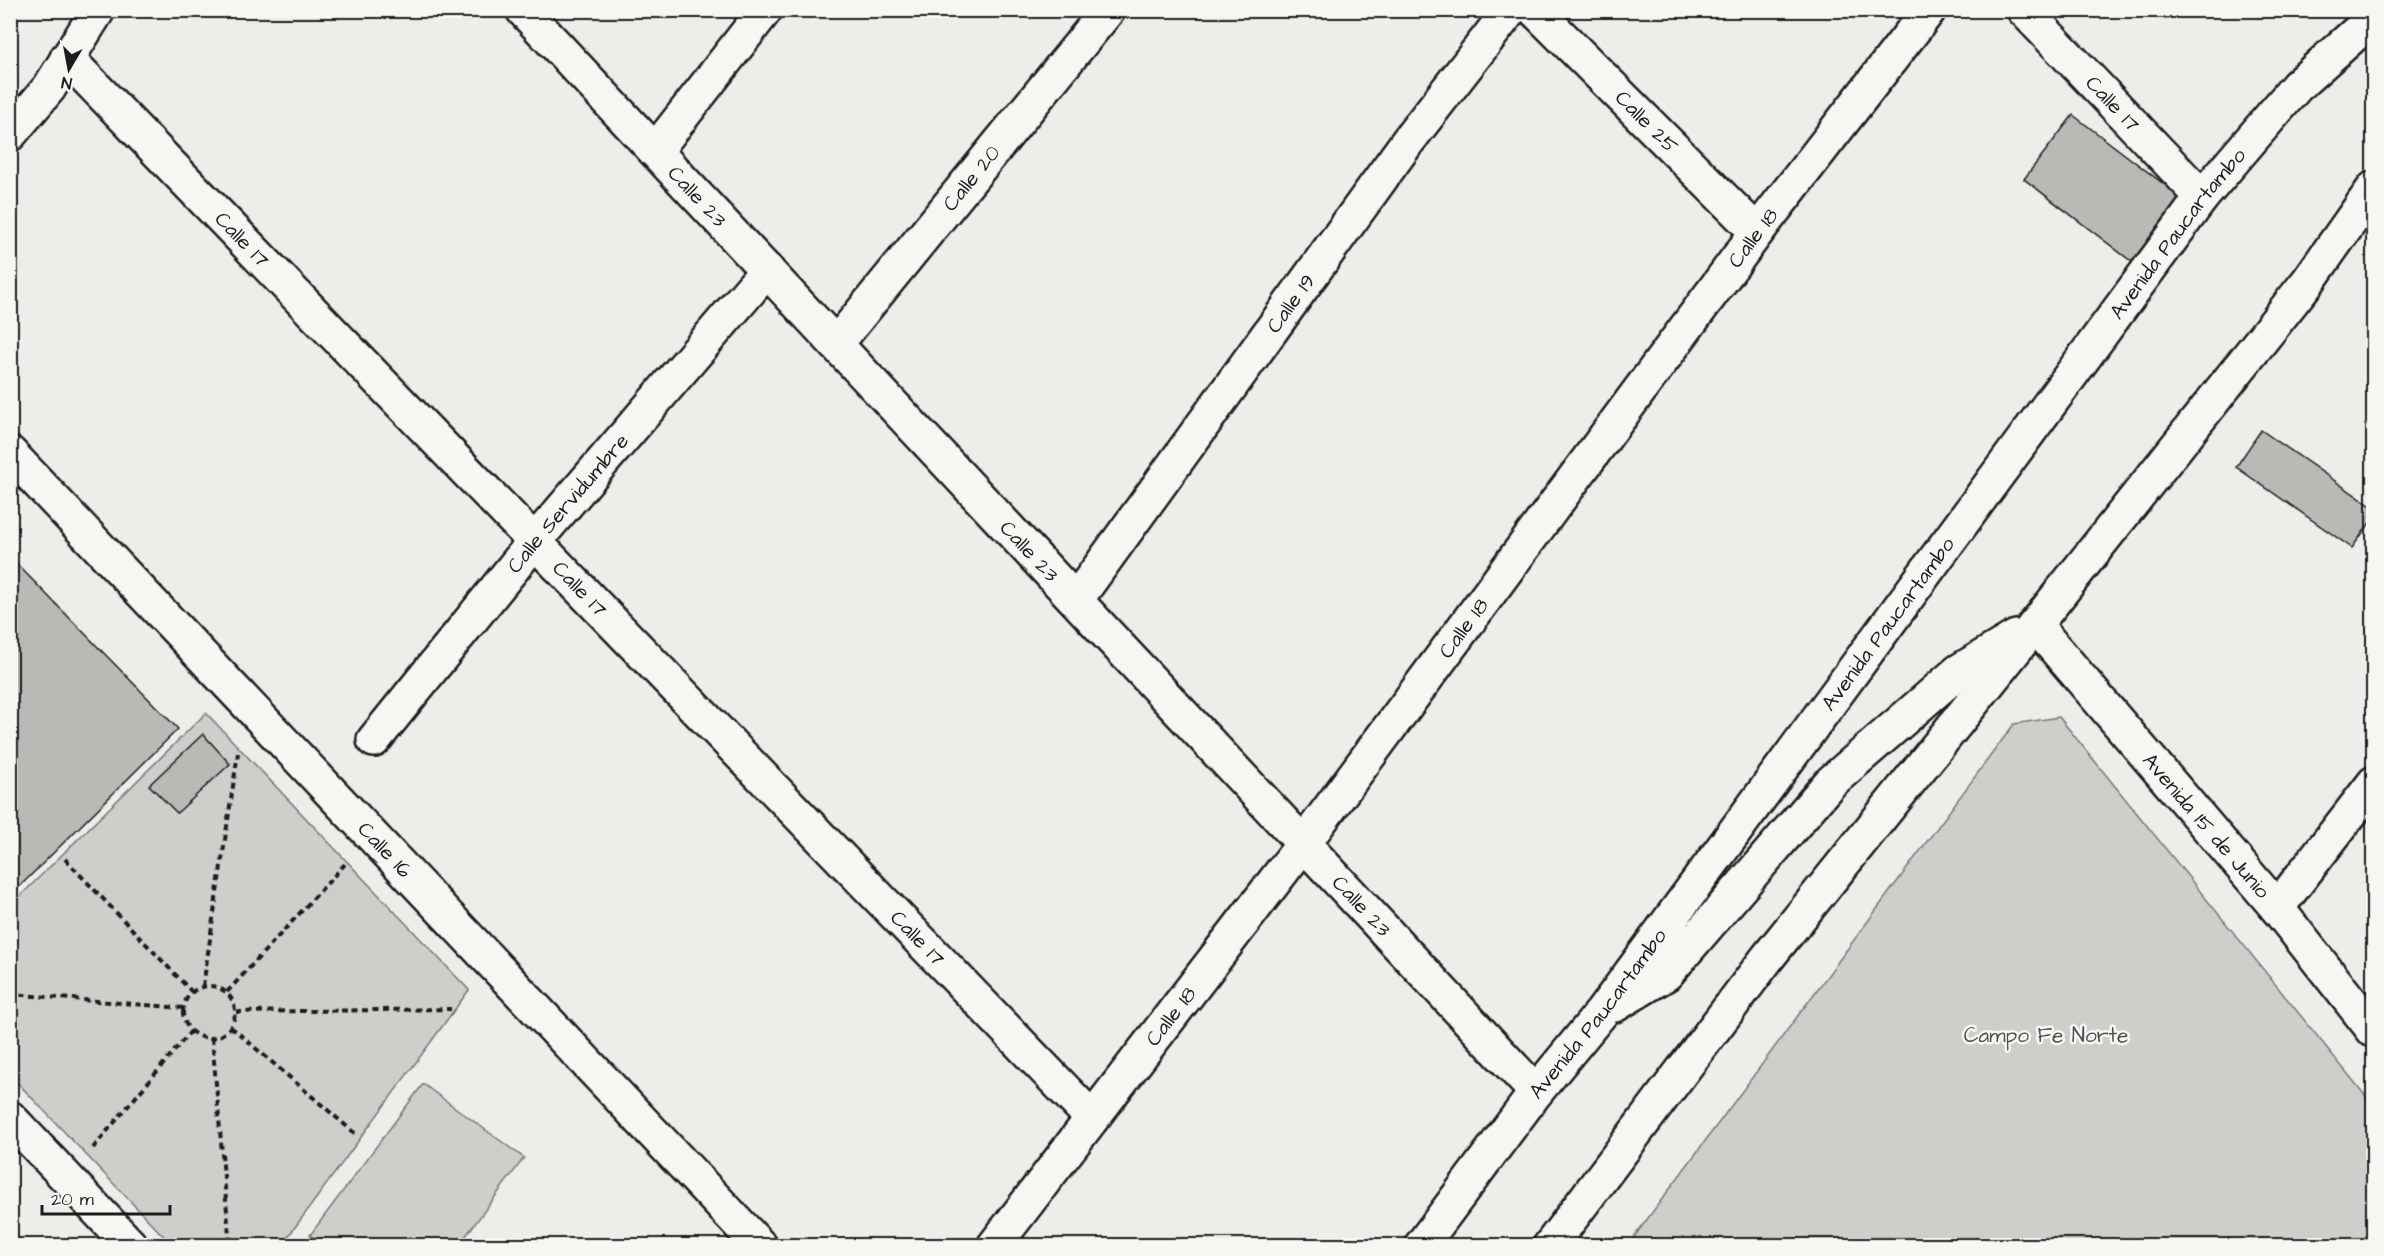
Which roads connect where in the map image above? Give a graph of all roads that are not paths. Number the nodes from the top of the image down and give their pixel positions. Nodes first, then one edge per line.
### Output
1 (98, 10) edge
2 (523, 10) edge
3 (765, 10) edge
4 (1108, 10) edge
5 (1510, 10) edge
6 (1535, 10) edge
7 (1929, 10) edge
8 (2024, 10) edge
9 (2373, 18) edge
10 (67, 58) junction
11 (10, 134) edge
12 (655, 151) junction
13 (2373, 188) edge
14 (2202, 197) junction
15 (1757, 232) junction
16 (767, 270) junction
17 (836, 344) junction
18 (10, 453) edge
19 (534, 542) junction
20 (1076, 600) junction
21 (2035, 625) junction
22 (374, 740) dead end
23 (2373, 783) edge
24 (1304, 843) junction
25 (2277, 908) junction
26 (1602, 1012) junction
27 (2373, 1031) edge
28 (1536, 1092) junction
29 (10, 1118) edge
30 (1092, 1118) junction
31 (123, 1242) edge
32 (760, 1245) edge
33 (994, 1245) edge
34 (1421, 1245) edge
35 (1550, 1245) edge

1 - 10 street
2 - 12 street, Calle 23
3 - 12 street
4 - 17 street, Calle 20
5 - 20 street, Calle 19
6 - 15 street, Calle 25
7 - 15 street, Calle 18
8 - 14 street, Calle 17
9 - 14 street, Avenida Paucartambo
10 - 11 street
10 - 19 street, Calle 17
12 - 16 street, Calle 23
13 - 21 street
14 - 26 street, Avenida Paucartambo
15 - 24 street, Calle 18
16 - 17 street, Calle 23
16 - 19 street, Calle Servidumbre
17 - 20 street, Calle 23
18 - 32 street, Calle 16
19 - 22 street, Calle Servidumbre
19 - 30 street, Calle 17
20 - 24 street, Calle 23
21 - 25 street, Avenida 15 de Junio
21 - 26 street
21 - 35 street
23 - 25 street
24 - 28 street, Calle 23
24 - 30 street, Calle 18
25 - 27 street, Avenida 15 de Junio
26 - 28 street, Avenida Paucartambo
28 - 34 street, Avenida Paucartambo
29 - 31 street
30 - 33 street, Calle 18

